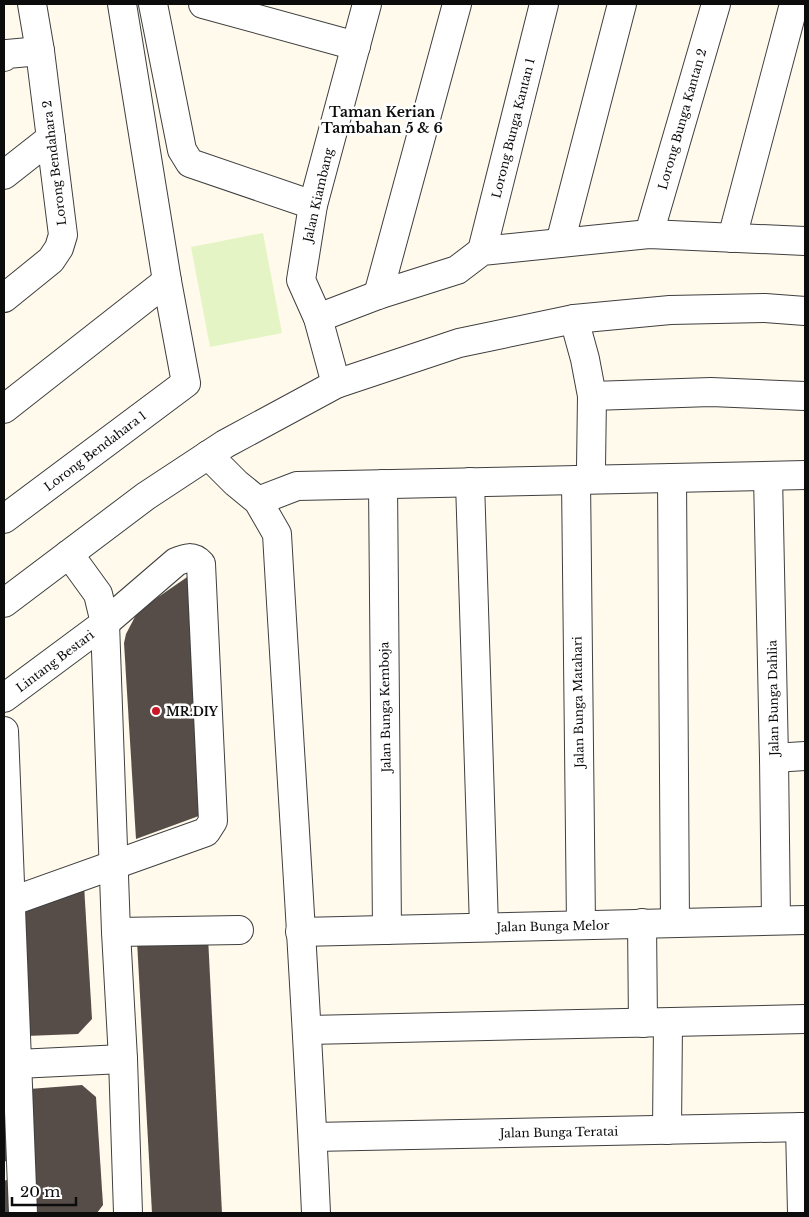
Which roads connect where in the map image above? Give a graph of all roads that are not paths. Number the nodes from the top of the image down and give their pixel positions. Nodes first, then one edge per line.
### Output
1 (32, 4) edge
2 (122, 4) edge
3 (153, 4) edge
4 (203, 4) edge
5 (367, 4) edge
6 (457, 4) edge
7 (544, 4) edge
8 (622, 4) edge
9 (716, 4) edge
10 (794, 4) edge
11 (356, 46) junction
12 (40, 51) junction
13 (4, 57) edge
14 (51, 138) junction
15 (4, 175) edge
16 (313, 205) junction
17 (649, 234) junction
18 (732, 238) junction
19 (805, 241) edge
20 (560, 243) junction
21 (482, 251) junction
22 (167, 281) junction
23 (378, 295) junction
24 (4, 298) edge
25 (805, 311) edge
26 (318, 318) junction
27 (574, 319) junction
28 (336, 384) junction
29 (592, 396) junction
30 (805, 396) edge
31 (4, 409) edge
32 (208, 455) junction
33 (583, 474) junction
34 (805, 475) edge
35 (768, 476) junction
36 (672, 478) junction
37 (470, 482) junction
38 (383, 484) junction
39 (258, 501) junction
40 (4, 519) edge
41 (69, 554) junction
42 (4, 603) edge
43 (105, 623) junction
44 (4, 698) edge
45 (4, 731) edge
46 (805, 756) edge
47 (774, 758) junction
48 (5, 821) edge
49 (114, 865) junction
50 (7, 903) edge
51 (776, 920) junction
52 (805, 920) edge
53 (675, 923) junction
54 (642, 924) junction
55 (581, 925) junction
56 (484, 927) junction
57 (239, 930) dead end
58 (387, 930) junction
59 (116, 932) junction
60 (300, 932) junction
61 (805, 1019) edge
62 (656, 1023) junction
63 (308, 1030) junction
64 (123, 1059) junction
65 (10, 1065) edge
66 (803, 1127) edge
67 (667, 1130) junction
68 (313, 1137) junction
69 (12, 1169) edge
70 (23, 1213) edge
71 (128, 1213) edge
72 (316, 1213) edge
73 (802, 1213) edge

1 - 12 street, Lorong Bendahara 2
2 - 22 street
3 - 16 street
4 - 11 street
5 - 11 street, Jalan Kiambang
6 - 23 street
7 - 21 street, Lorong Bunga Kantan 1
8 - 20 street
9 - 17 street, Lorong Bunga Kantan 2
10 - 18 street
11 - 16 street, Jalan Kiambang
12 - 13 street
12 - 14 street, Lorong Bendahara 2
14 - 15 street
14 - 24 street, Lorong Bendahara 2
16 - 26 street, Jalan Kiambang
17 - 18 street
17 - 20 street
18 - 19 street
20 - 21 street
21 - 23 street
22 - 31 street
22 - 40 street, Lorong Bendahara 1
23 - 26 street
25 - 27 street
26 - 28 street, Jalan Kiambang
27 - 28 street
27 - 29 street, Jalan Bunga Matahari
28 - 32 street
29 - 30 street
29 - 33 street, Jalan Bunga Matahari
32 - 39 street
32 - 41 street
33 - 36 street
33 - 37 street
33 - 55 street, Jalan Bunga Matahari
34 - 35 street
35 - 36 street
35 - 47 street, Jalan Bunga Dahlia
36 - 53 street
37 - 38 street
37 - 56 street
38 - 39 street
38 - 58 street, Jalan Bunga Kemboja
39 - 60 street
41 - 42 street
41 - 43 street
43 - 44 street, Lintang Bestari
43 - 49 street
43 - 49 street, Lintang Bestari
45 - 48 street
46 - 47 street
47 - 51 street, Jalan Bunga Dahlia
48 - 50 street
49 - 50 street
49 - 59 street
50 - 65 street
51 - 52 street, Jalan Bunga Melor
51 - 53 street, Jalan Bunga Melor
53 - 54 street, Jalan Bunga Melor
54 - 55 street, Jalan Bunga Melor
54 - 62 street
55 - 56 street, Jalan Bunga Melor
56 - 58 street, Jalan Bunga Melor
57 - 59 street
58 - 60 street, Jalan Bunga Melor
59 - 64 street
60 - 63 street
61 - 62 street
62 - 63 street
62 - 67 street
63 - 68 street
64 - 65 street
64 - 71 street
65 - 69 street
66 - 67 street, Jalan Bunga Teratai
66 - 73 street
67 - 68 street, Jalan Bunga Teratai
68 - 72 street
69 - 70 street

